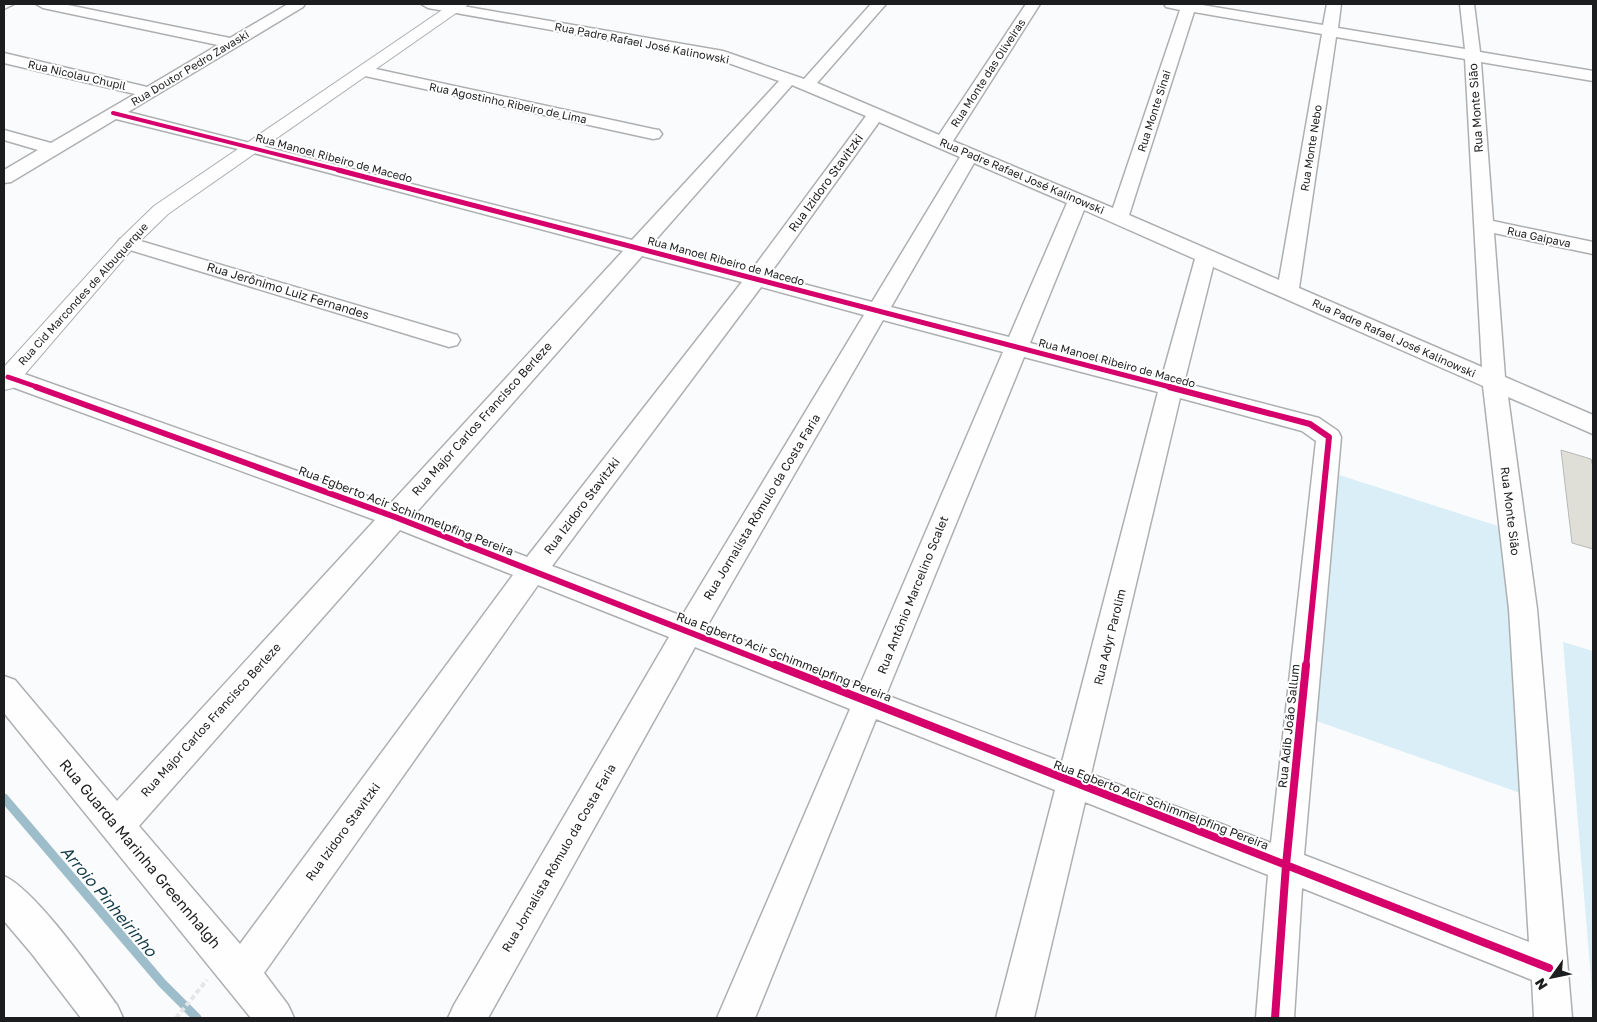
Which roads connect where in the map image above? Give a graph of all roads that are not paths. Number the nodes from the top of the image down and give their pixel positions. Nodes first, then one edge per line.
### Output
1 (44, 4) edge
2 (298, 4) edge
3 (428, 4) edge
4 (879, 4) edge
5 (1033, 4) edge
6 (1171, 4) edge
7 (1334, 4) edge
8 (1466, 4) edge
9 (1189, 5) edge
10 (457, 6) edge
11 (1330, 31) junction
12 (233, 43) junction
13 (1473, 55) junction
14 (4, 58) edge
15 (362, 71) junction
16 (1593, 76) edge
17 (798, 82) junction
18 (149, 92) junction
19 (113, 113) junction
20 (876, 114) junction
21 (653, 134) dead end
22 (4, 135) edge
23 (943, 143) junction
24 (252, 147) junction
25 (53, 149) junction
26 (970, 154) junction
27 (4, 178) edge
28 (1078, 200) junction
29 (1119, 218) junction
30 (1484, 225) junction
31 (127, 243) junction
32 (636, 248) junction
33 (1593, 248) edge
34 (1206, 256) junction
35 (756, 279) junction
36 (1288, 291) junction
37 (879, 311) junction
38 (449, 340) dead end
39 (1015, 347) junction
40 (6, 379) edge
41 (1494, 381) junction
42 (1170, 387) junction
43 (1593, 425) edge
44 (1329, 437) joint
45 (394, 517) junction
46 (533, 570) junction
47 (688, 632) junction
48 (4, 690) edge
49 (869, 702) junction
50 (1074, 783) junction
51 (116, 826) junction
52 (1286, 866) junction
53 (4, 894) edge
54 (1549, 968) junction
55 (241, 974) junction
56 (104, 1018) edge
57 (275, 1018) edge
58 (467, 1018) edge
59 (736, 1018) edge
60 (1015, 1018) edge
61 (1275, 1018) edge
62 (1553, 1018) edge

1 - 12 street
2 - 12 street, Rua Doutor Pedro Zavaski
3 - 10 street, Rua Padre Rafael José Kalinowski
4 - 17 street, Rua Major Carlos Francisco Berleze
5 - 23 street, Rua Monte das Oliveiras
6 - 9 street
7 - 11 street, Rua Monte Nebo
8 - 13 street, Rua Monte Sião
9 - 11 street
9 - 29 street, Rua Monte Sinai
10 - 15 street, Rua Cid Marcondes de Albuquerque
10 - 17 street, Rua Padre Rafael José Kalinowski
11 - 13 street
11 - 36 street, Rua Monte Nebo
12 - 18 street, Rua Doutor Pedro Zavaski
13 - 16 street
13 - 30 street, Rua Monte Sião
14 - 18 street, Rua Nicolau Chupil
15 - 21 street, Rua Agostinho Ribeiro de Lima
15 - 24 street, Rua Cid Marcondes de Albuquerque
17 - 20 street, Rua Padre Rafael José Kalinowski
17 - 32 street, Rua Major Carlos Francisco Berleze
18 - 19 street, Rua Doutor Pedro Zavaski
19 - 24 street, Rua Manoel Ribeiro de Macedo
19 - 25 street, Rua Doutor Pedro Zavaski
20 - 23 street, Rua Padre Rafael José Kalinowski
20 - 35 street, Rua Izidoro Stavitzki
22 - 25 street
23 - 26 street, Rua Padre Rafael José Kalinowski
24 - 31 street, Rua Cid Marcondes de Albuquerque
24 - 32 street, Rua Manoel Ribeiro de Macedo
25 - 27 street, Rua Doutor Pedro Zavaski
26 - 28 street, Rua Padre Rafael José Kalinowski
26 - 37 street, Rua Jornalista Rômulo da Costa Faria
28 - 29 street, Rua Padre Rafael José Kalinowski
28 - 39 street, Rua Antônio Marcelino Scalet
29 - 34 street, Rua Padre Rafael José Kalinowski
30 - 33 street, Rua Gaipava
30 - 41 street, Rua Monte Sião
31 - 38 street, Rua Jerônimo Luiz Fernandes
31 - 40 street, Rua Cid Marcondes de Albuquerque
32 - 35 street, Rua Manoel Ribeiro de Macedo
32 - 45 street, Rua Major Carlos Francisco Berleze
34 - 36 street, Rua Padre Rafael José Kalinowski
34 - 42 street, Rua Adyr Parolim
35 - 37 street, Rua Manoel Ribeiro de Macedo
35 - 46 street, Rua Izidoro Stavitzki
36 - 41 street, Rua Padre Rafael José Kalinowski
37 - 39 street, Rua Manoel Ribeiro de Macedo
37 - 47 street, Rua Jornalista Rômulo da Costa Faria
39 - 42 street, Rua Manoel Ribeiro de Macedo
39 - 49 street, Rua Antônio Marcelino Scalet
40 - 45 street, Rua Egberto Acir Schimmelpfing Pereira
41 - 43 street, Rua Padre Rafael José Kalinowski
41 - 54 street, Rua Monte Sião
42 - 44 street, Rua Manoel Ribeiro de Macedo
42 - 50 street, Rua Adyr Parolim
44 - 52 street, Rua Adib João Sallum
45 - 46 street, Rua Egberto Acir Schimmelpfing Pereira
45 - 51 street, Rua Major Carlos Francisco Berleze
46 - 47 street, Rua Egberto Acir Schimmelpfing Pereira
46 - 55 street, Rua Izidoro Stavitzki
47 - 49 street, Rua Egberto Acir Schimmelpfing Pereira
47 - 58 street, Rua Jornalista Rômulo da Costa Faria
48 - 51 street, Rua Guarda Marinha Greennhalgh
49 - 50 street, Rua Egberto Acir Schimmelpfing Pereira
49 - 59 street, Rua Antônio Marcelino Scalet
50 - 52 street, Rua Egberto Acir Schimmelpfing Pereira
50 - 60 street, Rua Adyr Parolim
51 - 55 street, Rua Guarda Marinha Greennhalgh
52 - 54 street, Rua Egberto Acir Schimmelpfing Pereira
52 - 61 street, Rua Adib João Sallum
53 - 56 street
54 - 62 street, Rua Monte Sião
55 - 57 street, Rua Guarda Marinha Greennhalgh

